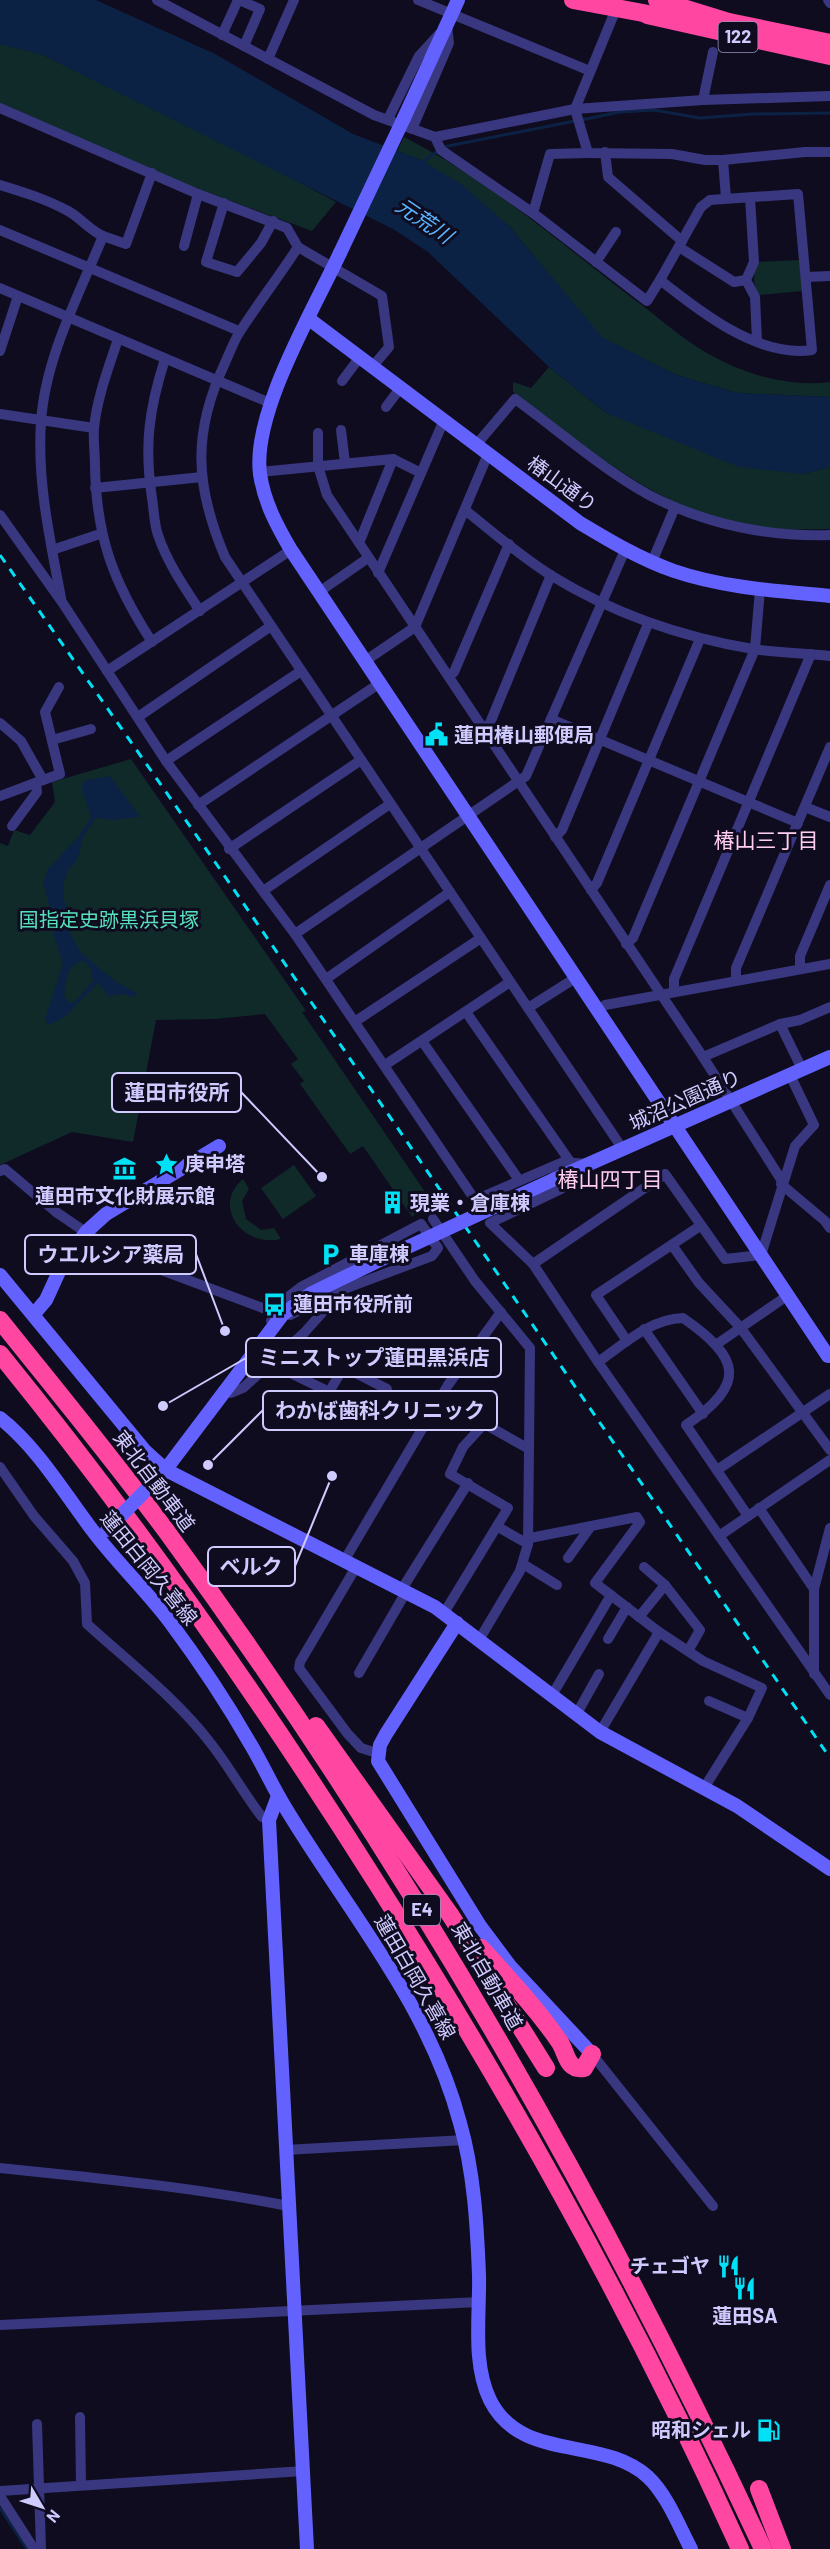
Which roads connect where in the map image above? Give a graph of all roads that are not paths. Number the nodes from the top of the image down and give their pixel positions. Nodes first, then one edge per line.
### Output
1 (157, 0) edge
2 (238, 0) edge
3 (294, 0) edge
4 (417, 0) edge
5 (458, 0) edge
6 (573, 0) edge
7 (662, 0) edge
8 (652, 8) edge
9 (616, 9) junction
10 (449, 20) junction
11 (222, 35) junction
12 (829, 43) edge
13 (244, 46) junction
14 (713, 52) dead end
15 (268, 58) junction
16 (590, 71) junction
17 (830, 96) edge
18 (703, 100) junction
19 (0, 108) edge
20 (575, 109) junction
21 (388, 119) junction
22 (408, 124) junction
23 (435, 137) junction
24 (605, 152) junction
25 (830, 152) edge
26 (588, 153) junction
27 (723, 160) junction
28 (152, 173) junction
29 (0, 185) edge
30 (198, 194) junction
31 (726, 198) junction
32 (750, 198) junction
33 (224, 204) junction
34 (533, 213) junction
35 (273, 221) junction
36 (0, 230) edge
37 (616, 232) dead end
38 (103, 236) junction
39 (680, 244) junction
40 (184, 246) dead end
41 (298, 247) junction
42 (596, 262) junction
43 (90, 268) junction
44 (333, 268) junction
45 (830, 276) edge
46 (806, 278) junction
47 (660, 280) junction
48 (746, 280) junction
49 (0, 288) edge
50 (18, 296) junction
51 (69, 318) junction
52 (309, 319) junction
53 (239, 331) junction
54 (118, 339) junction
55 (757, 341) junction
56 (0, 351) edge
57 (360, 357) junction
58 (165, 359) junction
59 (373, 366) junction
60 (216, 380) junction
61 (342, 381) dead end
62 (401, 387) junction
63 (270, 403) junction
64 (386, 407) dead end
65 (0, 414) edge
66 (41, 420) junction
67 (444, 420) junction
68 (94, 428) junction
69 (341, 430) dead end
70 (318, 433) dead end
71 (476, 445) junction
72 (488, 453) junction
73 (393, 459) junction
74 (345, 463) junction
75 (318, 466) junction
76 (260, 472) junction
77 (421, 473) junction
78 (202, 477) junction
79 (150, 482) junction
80 (95, 488) junction
81 (675, 507) junction
82 (465, 510) junction
83 (0, 515) edge
84 (100, 534) junction
85 (830, 535) edge
86 (359, 543) junction
87 (508, 544) junction
88 (291, 549) junction
89 (52, 550) junction
90 (625, 550) junction
91 (369, 558) junction
92 (652, 562) junction
93 (378, 573) junction
94 (550, 575) junction
95 (242, 583) junction
96 (760, 589) junction
97 (320, 592) junction
98 (830, 596) edge
99 (62, 602) junction
100 (600, 603) junction
101 (200, 611) junction
102 (648, 624) junction
103 (271, 626) junction
104 (415, 627) junction
105 (699, 639) junction
106 (152, 642) junction
107 (754, 649) junction
108 (810, 654) junction
109 (830, 656) edge
110 (366, 661) junction
111 (107, 670) junction
112 (301, 671) junction
113 (449, 676) junction
114 (380, 683) junction
115 (59, 687) dead end
116 (332, 716) junction
117 (138, 717) junction
118 (550, 719) junction
119 (0, 723) edge
120 (91, 729) dead end
121 (483, 730) junction
122 (52, 740) junction
123 (600, 740) junction
124 (830, 747) edge
125 (361, 760) junction
126 (649, 760) junction
127 (166, 761) junction
128 (699, 781) junction
129 (39, 782) junction
130 (519, 783) junction
131 (0, 796) edge
132 (748, 802) junction
133 (390, 804) junction
134 (198, 805) junction
135 (805, 807) junction
136 (470, 816) junction
137 (830, 817) edge
138 (798, 823) junction
139 (12, 826) dead end
140 (555, 837) junction
141 (229, 849) junction
142 (421, 850) junction
143 (830, 885) edge
144 (591, 890) junction
145 (263, 891) junction
146 (450, 892) junction
147 (295, 934) junction
148 (481, 938) junction
149 (626, 944) junction
150 (829, 967) edge
151 (800, 969) junction
152 (577, 977) junction
153 (327, 979) junction
154 (736, 981) junction
155 (510, 982) junction
156 (674, 992) junction
157 (660, 994) junction
158 (830, 1006) edge
159 (528, 1008) junction
160 (599, 1010) junction
161 (466, 1011) junction
162 (356, 1021) junction
163 (780, 1024) junction
164 (422, 1041) junction
165 (703, 1057) junction
166 (830, 1057) edge
167 (385, 1065) junction
168 (796, 1072) junction
169 (730, 1101) junction
170 (676, 1125) junction
171 (219, 1146) dead end
172 (622, 1148) junction
173 (571, 1163) junction
174 (588, 1164) junction
175 (0, 1171) edge
176 (519, 1180) junction
177 (782, 1183) junction
178 (433, 1219) dead end
179 (700, 1226) junction
180 (830, 1228) edge
181 (86, 1232) junction
182 (672, 1245) junction
183 (762, 1256) junction
184 (533, 1264) junction
185 (0, 1275) edge
186 (344, 1289) junction
187 (787, 1296) junction
188 (501, 1312) junction
189 (34, 1314) junction
190 (274, 1318) junction
191 (0, 1320) edge
192 (740, 1327) junction
193 (644, 1329) junction
194 (627, 1341) junction
195 (717, 1344) junction
196 (0, 1354) edge
197 (829, 1359) edge
198 (598, 1362) junction
199 (272, 1364) junction
200 (387, 1389) dead end
201 (224, 1390) junction
202 (330, 1392) junction
203 (830, 1394) edge
204 (440, 1399) junction
205 (356, 1405) dead end
206 (804, 1413) junction
207 (703, 1414) junction
208 (0, 1418) edge
209 (484, 1424) junction
210 (529, 1449) junction
211 (830, 1450) edge
212 (830, 1460) edge
213 (0, 1467) edge
214 (166, 1470) junction
215 (717, 1470) junction
216 (468, 1483) junction
217 (759, 1508) junction
218 (748, 1516) junction
219 (591, 1526) junction
220 (498, 1527) junction
221 (830, 1528) edge
222 (103, 1534) junction
223 (719, 1536) junction
224 (529, 1541) junction
225 (568, 1558) dead end
226 (350, 1564) junction
227 (523, 1564) junction
228 (644, 1567) dead end
229 (665, 1584) junction
230 (556, 1585) dead end
231 (814, 1589) junction
232 (404, 1590) junction
233 (611, 1595) junction
234 (627, 1607) junction
235 (444, 1613) junction
236 (639, 1617) junction
237 (457, 1623) junction
238 (659, 1632) junction
239 (608, 1639) dead end
240 (243, 1640) junction
241 (480, 1640) junction
242 (688, 1651) junction
243 (358, 1673) dead end
244 (599, 1674) dead end
245 (814, 1674) junction
246 (830, 1695) edge
247 (551, 1696) junction
248 (709, 1701) dead end
249 (576, 1715) junction
250 (748, 1718) junction
251 (600, 1732) junction
252 (377, 1753) junction
253 (704, 1788) junction
254 (278, 1796) junction
255 (269, 1820) junction
256 (830, 1869) edge
257 (451, 1916) junction
258 (592, 2054) junction
259 (546, 2068) dead end
260 (465, 2140) junction
261 (285, 2150) junction
262 (0, 2168) edge
263 (288, 2206) junction
264 (713, 2206) dead end
265 (479, 2302) junction
266 (296, 2312) junction
267 (0, 2325) edge
268 (80, 2417) dead end
269 (37, 2424) dead end
270 (304, 2470) junction
271 (81, 2484) junction
272 (40, 2487) junction
273 (759, 2489) dead end
274 (0, 2491) edge
275 (0, 2496) edge
276 (34, 2549) edge
277 (41, 2549) edge
278 (308, 2549) edge
279 (691, 2549) edge
280 (740, 2549) edge
281 (763, 2549) edge
282 (782, 2549) edge

1 - 11 street
2 - 11 street
2 - 13 street
3 - 15 street
4 - 10 street
5 - 10 street
6 - 9 highway, 122
7 - 12 highway, 122
8 - 9 highway, 122
8 - 12 highway, 122
8 - 12 highway, 122
9 - 16 street
10 - 16 street
10 - 21 street
10 - 22 street
11 - 13 street
13 - 15 street
14 - 18 street
15 - 21 street
16 - 20 street
17 - 18 street
18 - 20 street
19 - 28 street
20 - 23 street
20 - 26 street
21 - 22 street
22 - 23 street
22 - 44 street, bridge
23 - 34 street
24 - 26 street
24 - 27 street
24 - 39 street
25 - 27 street
26 - 34 street
27 - 31 street
28 - 30 street
28 - 38 street
29 - 38 street
30 - 33 street
30 - 40 street
31 - 32 street
31 - 39 street
32 - 46 street
32 - 48 street
33 - 35 street
33 - 35 street
34 - 42 street
35 - 41 street
36 - 43 street
37 - 42 street
38 - 43 street
39 - 47 street
39 - 48 street
41 - 44 street
41 - 53 street
42 - 47 street
43 - 51 street
43 - 53 street
44 - 52 street
44 - 59 street
45 - 46 street
46 - 55 street
47 - 55 street
48 - 55 street
49 - 50 street
50 - 51 street
50 - 56 street
51 - 54 street
51 - 66 street
52 - 57 street, 椿山通り
52 - 63 street
53 - 60 street
54 - 58 street
54 - 68 street
57 - 59 street, 椿山通り
57 - 61 street
58 - 60 street
58 - 79 street
59 - 62 street, 椿山通り
60 - 63 street
60 - 78 street
62 - 64 street
62 - 67 street, 椿山通り
63 - 76 street
65 - 66 street
66 - 68 street
66 - 89 street
67 - 71 street, 椿山通り
67 - 77 street
68 - 80 street
69 - 74 street
70 - 75 street
71 - 72 street, 椿山通り
71 - 81 street
72 - 82 street
72 - 90 street, 椿山通り
73 - 74 street
73 - 77 street
73 - 86 street
74 - 75 street
75 - 76 street
75 - 86 street
76 - 88 street
77 - 93 street
78 - 79 street
78 - 95 street
79 - 80 street
79 - 101 street
80 - 84 street
81 - 85 street
81 - 92 street
82 - 87 street
82 - 104 street
83 - 99 street
84 - 89 street
84 - 106 street
86 - 91 street
87 - 94 street
87 - 113 street
88 - 95 street
88 - 97 street
89 - 99 street
90 - 92 street, 椿山通り
90 - 100 street
91 - 93 street
91 - 97 street
92 - 96 street, 椿山通り
93 - 104 street
94 - 100 street
94 - 121 street
95 - 101 street
95 - 103 street
96 - 98 street, 椿山通り
96 - 107 street
97 - 110 street
99 - 111 street
100 - 102 street
100 - 118 street
101 - 106 street
102 - 105 street
102 - 123 street
103 - 112 street
103 - 117 street
104 - 110 street
104 - 113 street
105 - 107 street
105 - 126 street
106 - 111 street
107 - 108 street
107 - 128 street
108 - 109 street
108 - 132 street
110 - 114 street
111 - 117 street
112 - 116 street
112 - 127 street
113 - 121 street
114 - 116 street
114 - 136 street
115 - 122 street
116 - 125 street
116 - 134 street
117 - 127 street
118 - 123 street
118 - 130 street
119 - 129 street
120 - 122 street
121 - 130 street
122 - 129 street
123 - 126 street
123 - 140 street
124 - 135 street
125 - 133 street
125 - 141 street
126 - 128 street
126 - 144 street
127 - 134 street
128 - 132 street
128 - 149 street
129 - 131 street
129 - 139 street
130 - 136 street
130 - 140 street
132 - 138 street
132 - 156 street
133 - 142 street
133 - 145 street
134 - 141 street
135 - 137 street
135 - 138 street
136 - 142 street
136 - 152 street
138 - 154 street
140 - 144 street
141 - 145 street
142 - 146 street
142 - 147 street
143 - 151 street
144 - 149 street
145 - 147 street
146 - 148 street
146 - 153 street
147 - 153 street
148 - 155 street
148 - 162 street
149 - 157 street
150 - 151 street
151 - 154 street
152 - 159 street
152 - 160 street
153 - 162 street
154 - 156 street
155 - 159 street
155 - 161 street
156 - 157 street
157 - 160 street
157 - 165 street
158 - 163 street
159 - 172 street
160 - 170 street
161 - 164 street
161 - 173 street
162 - 167 street
163 - 165 street
163 - 168 street
164 - 167 street
164 - 176 street
165 - 169 street
166 - 168 street, 城沼公園通り
167 - 176 street
168 - 169 street, 城沼公園通り
168 - 177 street
169 - 170 street, 城沼公園通り
169 - 177 street
170 - 172 street, 城沼公園通り
170 - 183 street
171 - 181 street
172 - 174 street, 城沼公園通り
173 - 174 street
173 - 176 street
174 - 184 street
174 - 190 street, 城沼公園通り, bridge
175 - 181 street
177 - 180 street
177 - 183 street
178 - 188 street
179 - 182 street
179 - 183 street
179 - 184 street
181 - 189 street
181 - 190 street
182 - 192 street
182 - 194 street
183 - 187 street
184 - 198 street
185 - 189 street
186 - 190 street
186 - 190 street
186 - 199 street
187 - 192 street
187 - 197 street
188 - 204 street
188 - 210 street
189 - 214 street
190 - 201 street
191 - 240 highway, 東北自動車道 / E4
192 - 195 street
192 - 206 street
193 - 194 street
193 - 195 street
193 - 207 street
194 - 198 street
195 - 207 street
196 - 280 highway, E4
198 - 223 street
199 - 201 street
199 - 202 street
200 - 202 street
201 - 214 street
202 - 205 street
203 - 206 street
204 - 209 street
204 - 226 street
206 - 211 street
206 - 215 street
207 - 215 street
208 - 222 street, 蓮田白岡久喜線
209 - 210 street
209 - 216 street
210 - 224 street
212 - 217 street
213 - 255 street
214 - 222 street, bridge
214 - 226 street
215 - 218 street
216 - 220 street
216 - 232 street
217 - 218 street
217 - 231 street
218 - 223 street
219 - 224 street
219 - 225 street
219 - 233 street
220 - 224 street
220 - 235 street
221 - 231 street
222 - 254 street, 蓮田白岡久喜線
223 - 245 street
224 - 227 street
226 - 232 street
226 - 252 street
227 - 230 street
227 - 241 street
228 - 229 street
229 - 236 street
229 - 242 street
231 - 245 street
232 - 235 street
232 - 243 street
233 - 234 street
233 - 247 street
234 - 236 street
234 - 239 street
235 - 237 street
236 - 238 street
237 - 241 street
237 - 252 street
238 - 242 street
238 - 251 street
240 - 257 highway
240 - 281 highway, 東北自動車道 / E4
241 - 247 street
242 - 250 street
244 - 249 street
245 - 246 street
247 - 249 street
248 - 250 street
249 - 251 street
250 - 253 street
251 - 253 street
252 - 258 street
253 - 256 street
254 - 255 street
254 - 260 street, 蓮田白岡久喜線
255 - 261 street
257 - 258 highway
257 - 259 highway
258 - 264 street
260 - 261 street
260 - 265 street, 蓮田白岡久喜線
261 - 263 street
262 - 263 street
263 - 266 street
265 - 266 street
265 - 279 street, 蓮田白岡久喜線
266 - 267 street
266 - 270 street
268 - 271 street
269 - 272 street
270 - 271 street
270 - 278 street
271 - 272 street
272 - 274 street
272 - 277 street
273 - 282 highway
275 - 276 street

